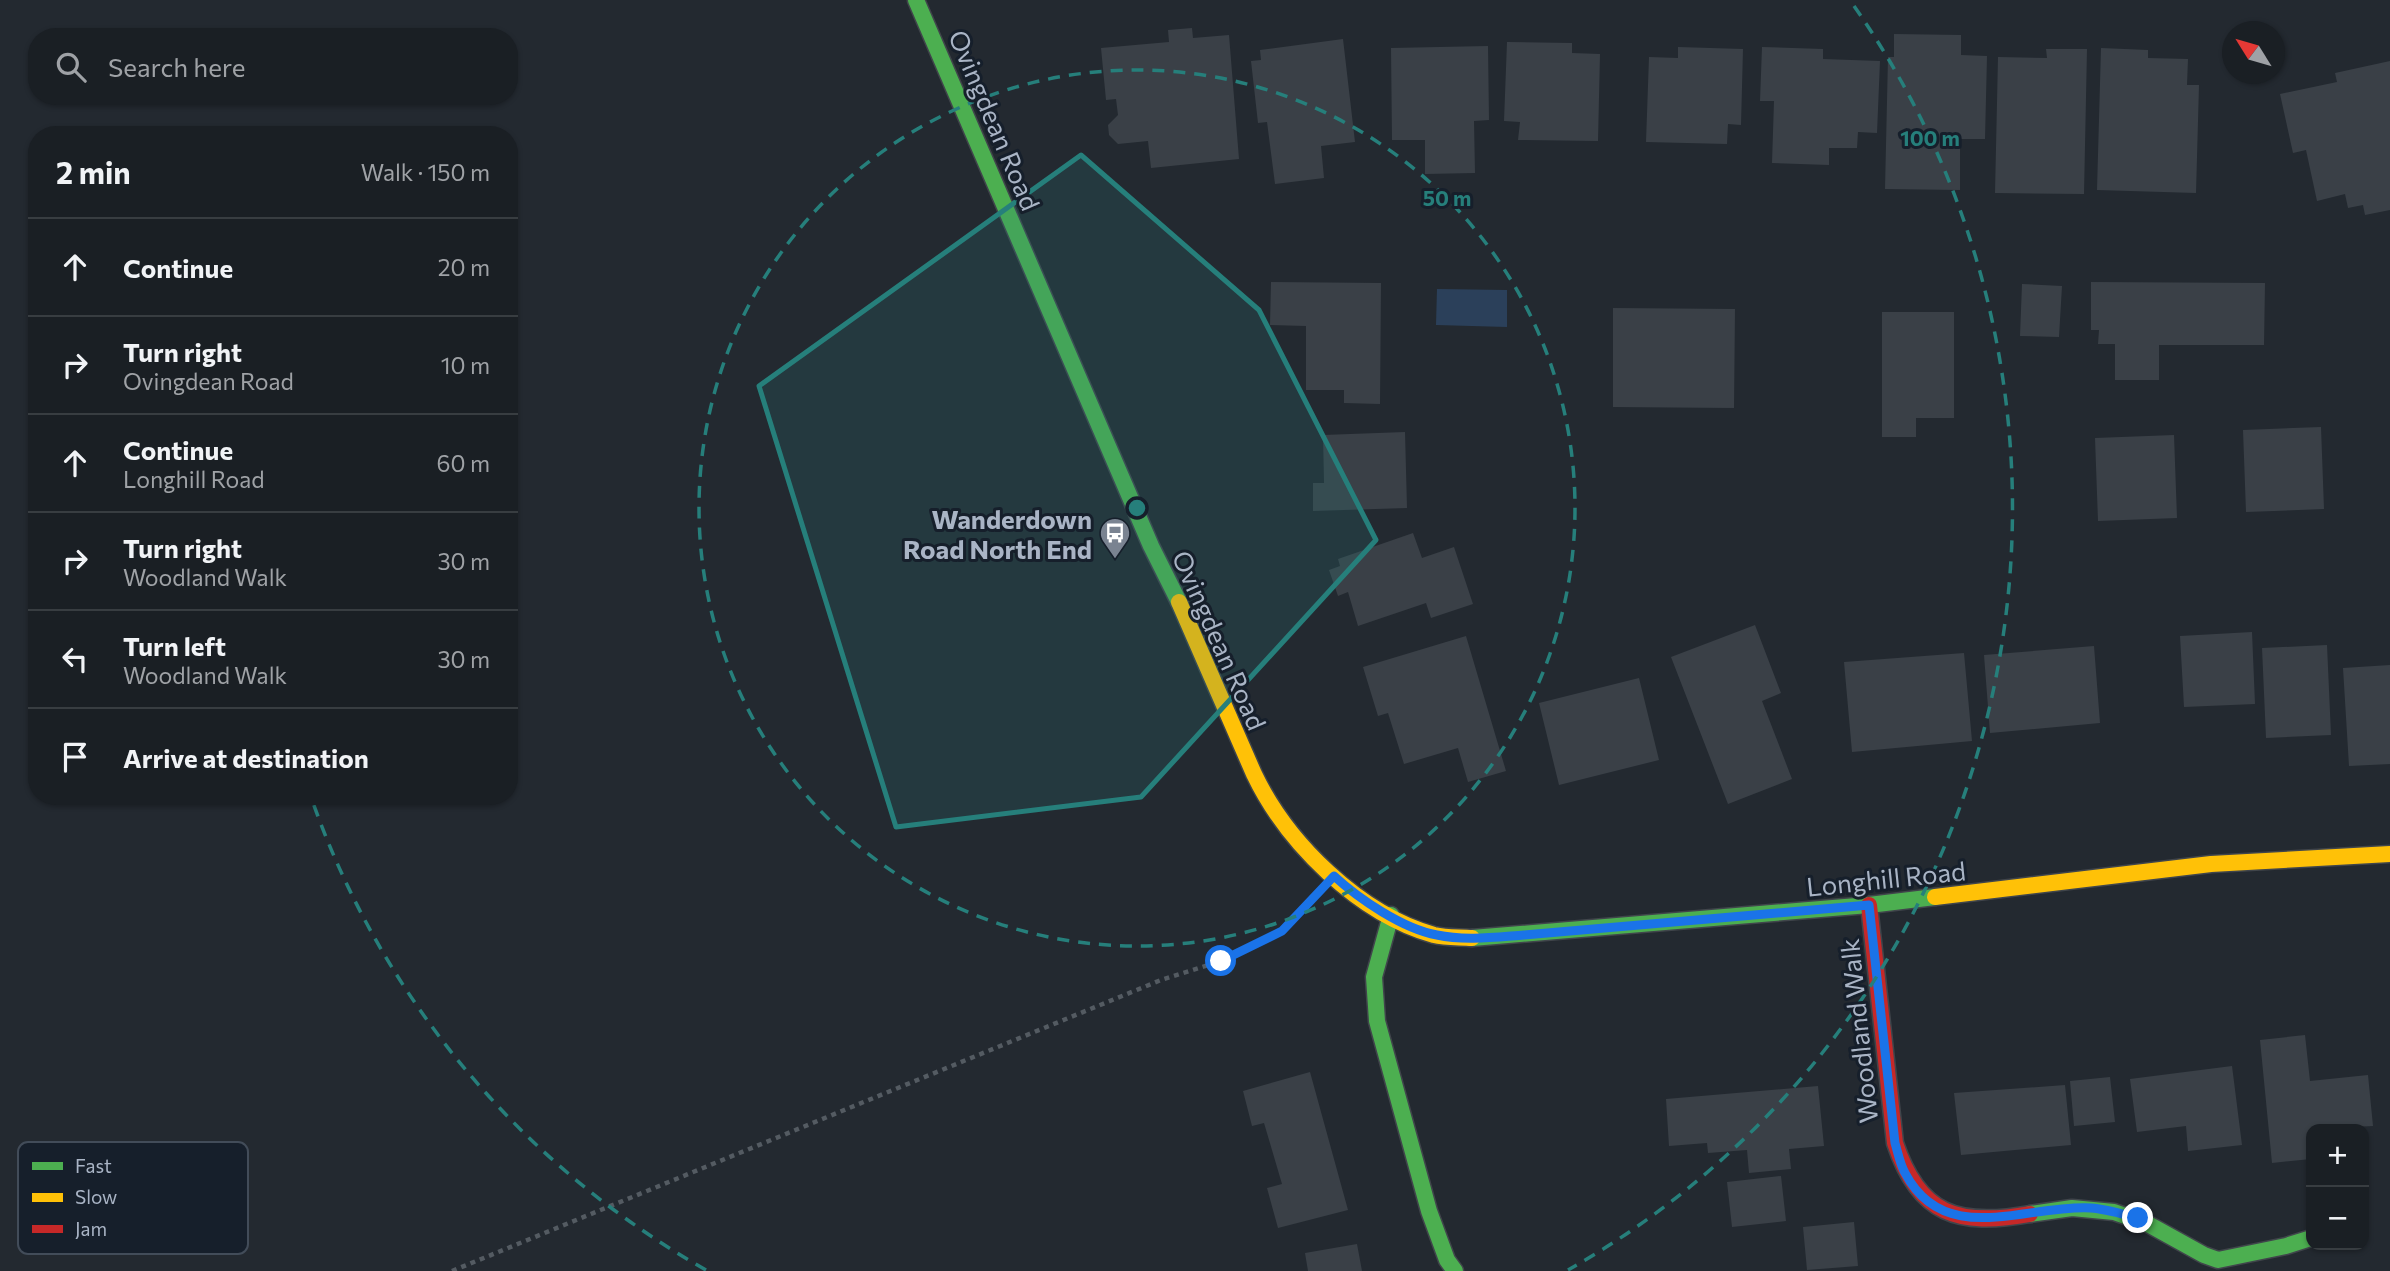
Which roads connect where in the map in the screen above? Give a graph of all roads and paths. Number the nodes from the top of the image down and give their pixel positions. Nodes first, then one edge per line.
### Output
1 (916, 0) edge
2 (2390, 854) edge
3 (1334, 876) junction
4 (1869, 905) junction
5 (1391, 915) junction
6 (2306, 1240) edge
7 (453, 1271) edge
8 (1455, 1271) edge

1 - 3 street, Ovingdean Road
2 - 4 street, Longhill Road
3 - 5 street, Ovingdean Road
3 - 7 path
4 - 5 street, Longhill Road
4 - 6 street, Woodland Walk
5 - 8 street

